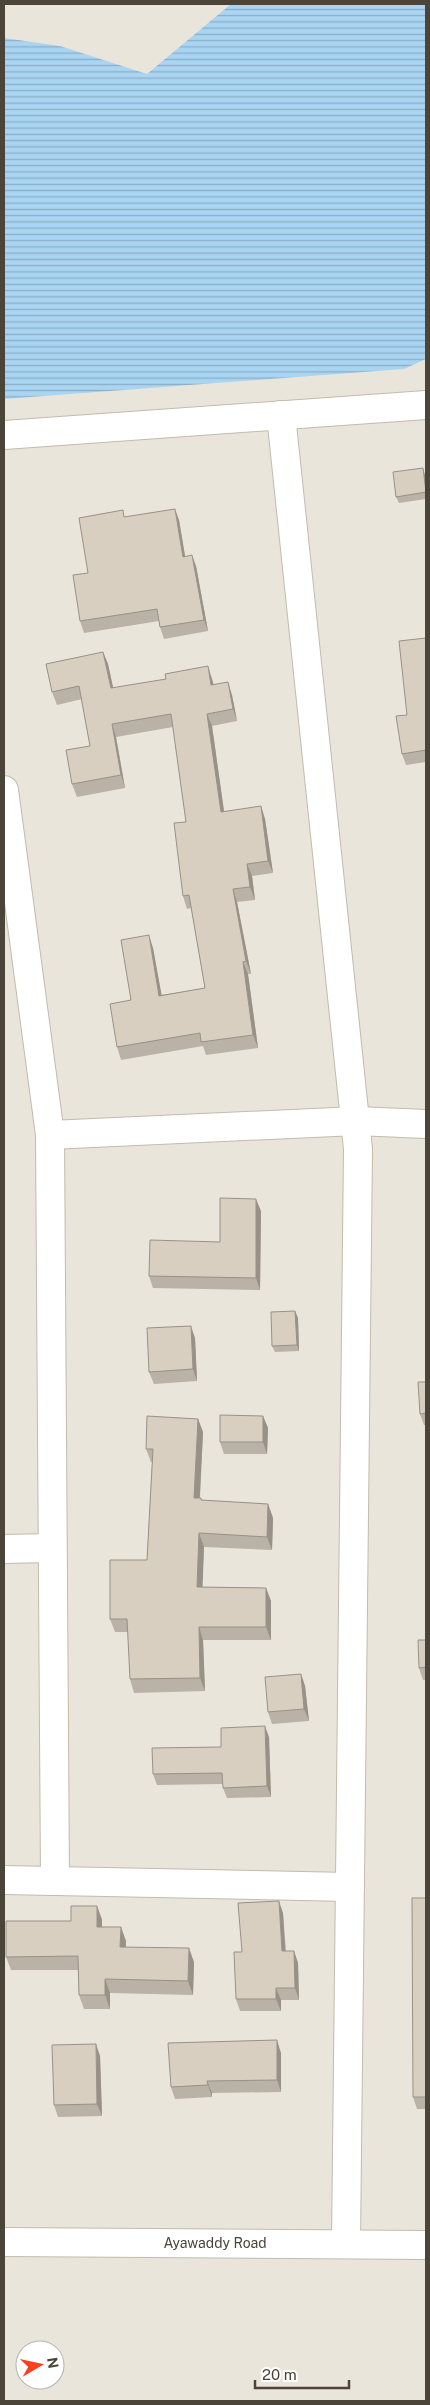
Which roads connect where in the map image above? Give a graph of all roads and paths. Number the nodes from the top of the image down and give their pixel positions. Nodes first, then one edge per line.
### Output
1 (426, 404) edge
2 (281, 415) junction
3 (4, 435) edge
4 (4, 790) edge
5 (356, 1121) junction
6 (426, 1124) edge
7 (50, 1135) junction
8 (52, 1548) junction
9 (4, 1549) edge
10 (4, 1880) edge
11 (54, 1881) junction
12 (350, 1887) junction
13 (4, 2242) edge
14 (346, 2244) junction
15 (426, 2245) edge

1 - 2 street
2 - 3 street
2 - 5 street
4 - 7 street
5 - 6 street
5 - 7 street
5 - 12 street
7 - 8 street
8 - 9 street
8 - 11 street
10 - 11 street
11 - 12 street
12 - 14 street
13 - 14 street, Ayawaddy Road
14 - 15 street, Ayawaddy Road

